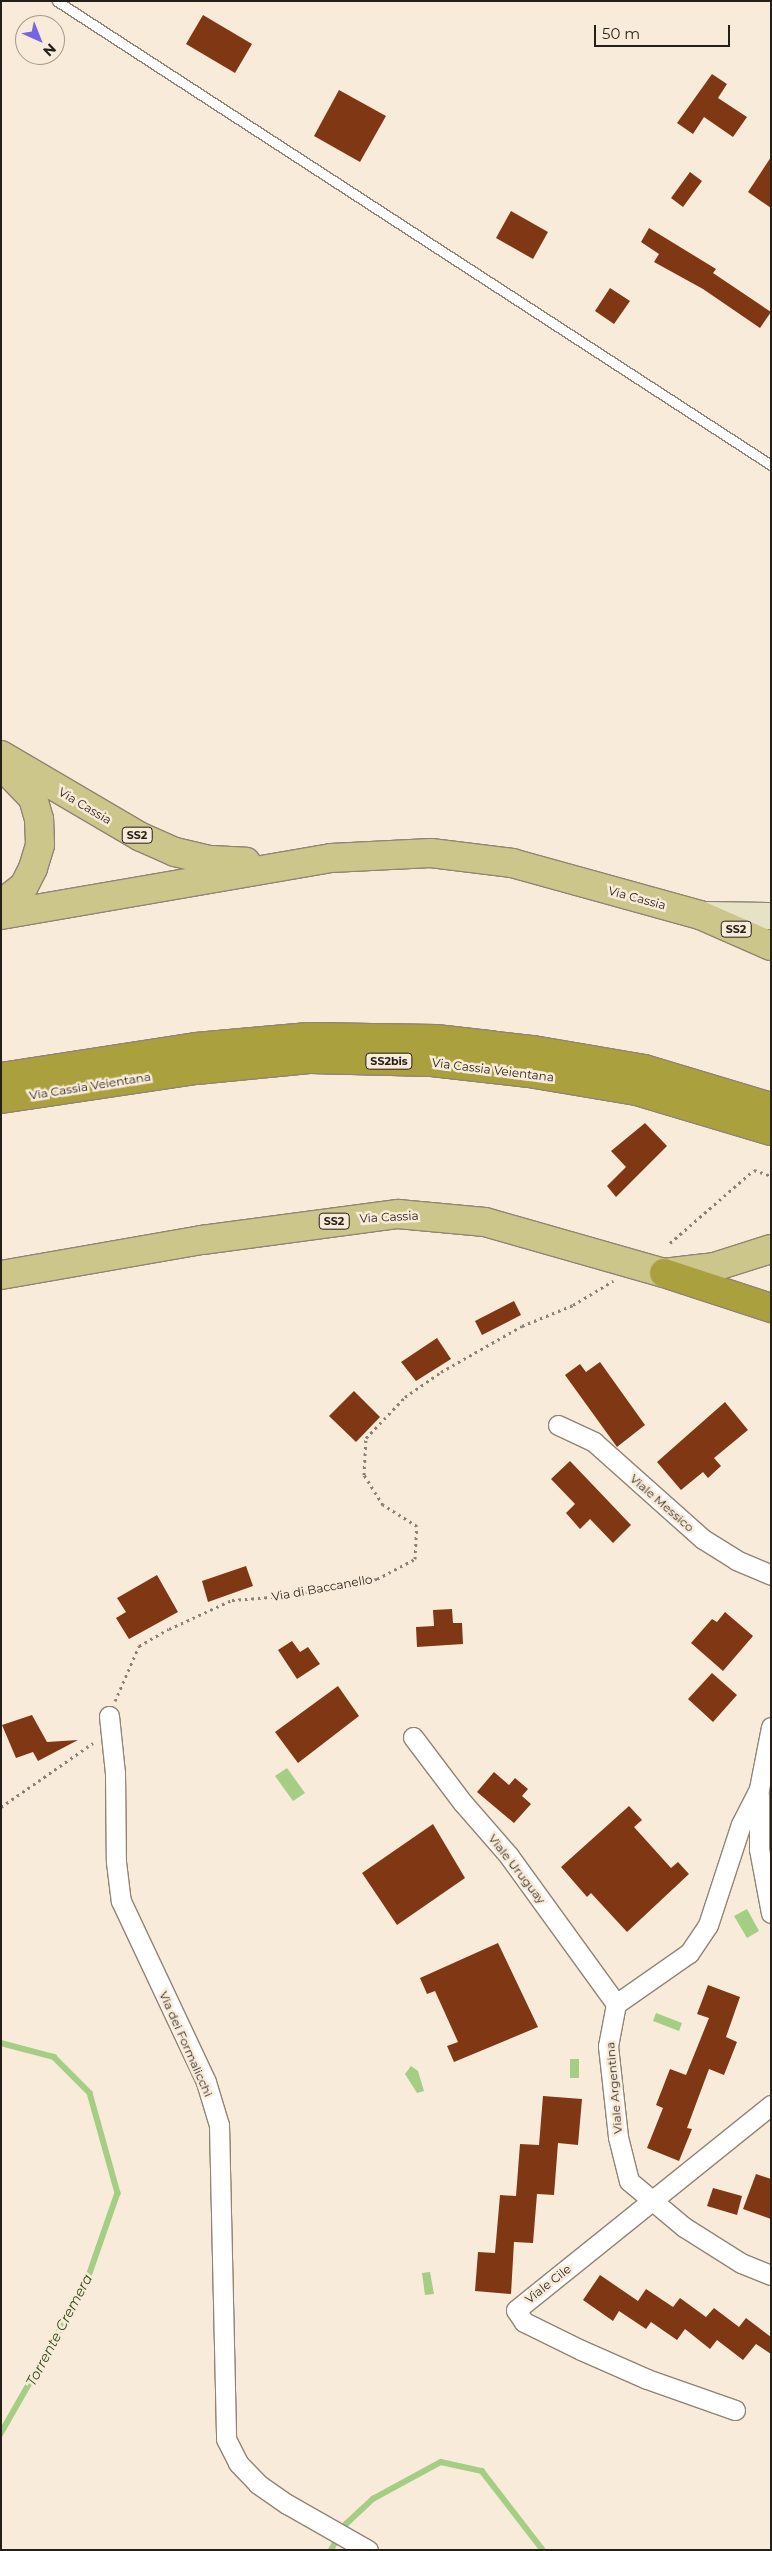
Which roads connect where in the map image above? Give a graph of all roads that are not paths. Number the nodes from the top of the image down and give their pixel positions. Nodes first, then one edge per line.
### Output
1 (57, 1) edge
2 (771, 465) edge
3 (1, 755) edge
4 (1, 766) edge
5 (290, 865) junction
6 (1, 904) edge
7 (1, 915) edge
8 (700, 915) junction
9 (771, 916) edge
10 (771, 946) edge
11 (1, 1077) edge
12 (1, 1099) edge
13 (771, 1107) edge
14 (771, 1131) edge
15 (771, 1249) edge
16 (664, 1273) junction
17 (1, 1275) edge
18 (771, 1308) edge
19 (558, 1425) dead end
20 (771, 1575) edge
21 (109, 1716) road end
22 (771, 1727) edge
23 (413, 1737) dead end
24 (759, 1789) junction
25 (766, 1873) edge
26 (771, 1913) edge
27 (616, 2004) junction
28 (771, 2105) edge
29 (653, 2201) junction
30 (771, 2275) edge
31 (735, 2410) dead end
32 (365, 2548) edge

1 - 2 lane
3 - 5 main road, Via Cassia / SS2
4 - 6 main road
5 - 7 main road, Via Cassia / SS2
5 - 8 main road, Via Cassia / SS2
8 - 9 street
8 - 10 main road, Via Cassia / SS2
11 - 13 highway, Via Cassia Veientana / SS2bis
12 - 14 highway, Via Cassia Veientana / SS2bis
15 - 16 main road, Via Cassia / SS2
16 - 17 main road, Via Cassia / SS2
16 - 18 highway, SS2
19 - 20 street, Viale Messico
21 - 32 street, Via dei Formalicchi
22 - 24 street
23 - 27 street, Viale Uruguay
24 - 25 street
24 - 27 street
25 - 26 street
27 - 29 street, Viale Argentina
28 - 29 street, Viale Cile
29 - 30 street, Viale Argentina
29 - 31 street, Viale Cile

